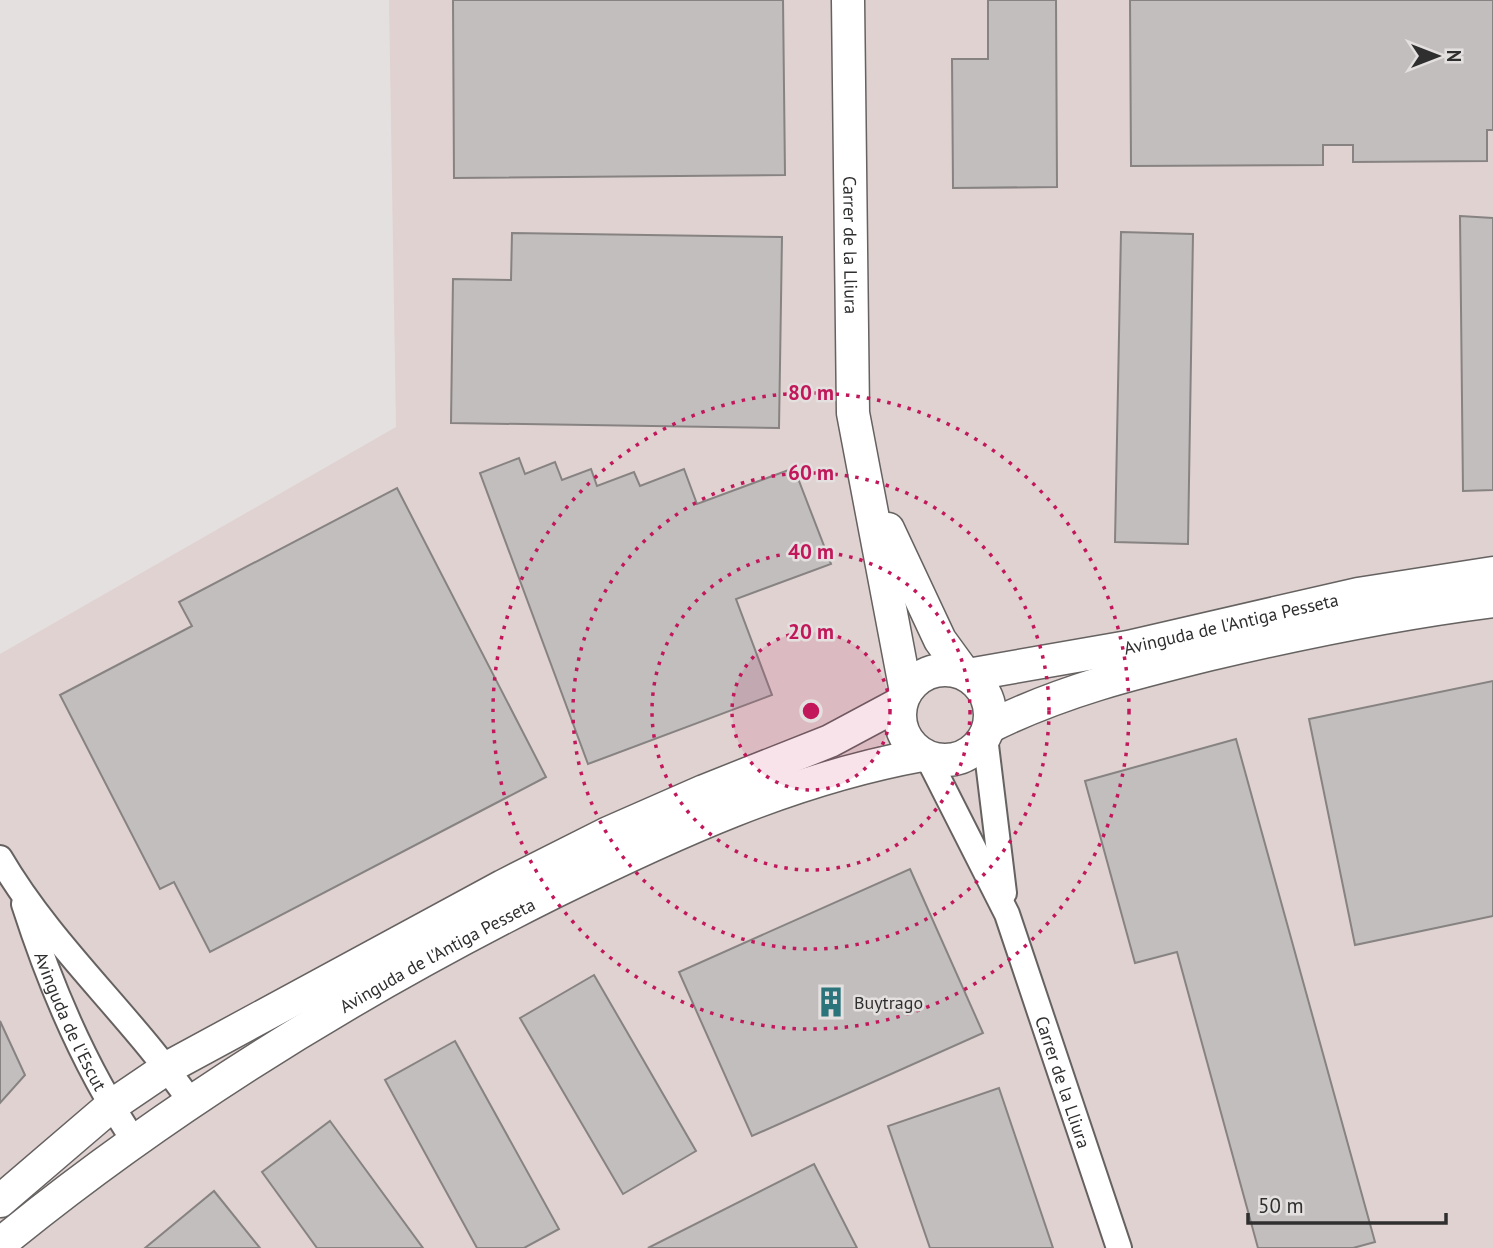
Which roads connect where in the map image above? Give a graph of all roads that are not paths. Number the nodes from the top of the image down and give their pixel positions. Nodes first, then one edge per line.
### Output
1 (848, 0) edge
2 (869, 488) junction
3 (1493, 573) edge
4 (1493, 600) edge
5 (966, 674) junction
6 (903, 698) junction
7 (987, 732) junction
8 (925, 756) junction
9 (0, 858) edge
10 (21, 894) junction
11 (1006, 914) junction
12 (167, 1068) junction
13 (190, 1101) junction
14 (111, 1106) junction
15 (135, 1142) junction
16 (0, 1201) edge
17 (0, 1244) edge
18 (1119, 1248) edge

1 - 2 street, Carrer de la Lliura
2 - 5 street, Carrer de la Lliura
2 - 6 street, Carrer de la Lliura
3 - 5 street, Avinguda de l'Antiga Pesseta
4 - 7 street, Avinguda de l'Antiga Pesseta
5 - 6 street
5 - 7 street
6 - 8 street
6 - 12 street, Avinguda de l'Antiga Pesseta
7 - 8 street
7 - 11 street, Carrer de la Lliura
8 - 11 street, Carrer de la Lliura
8 - 13 street, Avinguda de l'Antiga Pesseta
9 - 10 street, Avinguda de l'Escut
10 - 12 street, Avinguda de l'Escut
10 - 14 street, Avinguda de l'Escut
11 - 18 street, Carrer de la Lliura
12 - 13 street, Avinguda de l'Escut
12 - 14 street, Avinguda de l'Antiga Pesseta
13 - 15 street, Avinguda de l'Antiga Pesseta
14 - 15 street, Avinguda de l'Escut
14 - 16 street, Avinguda de l'Antiga Pesseta
15 - 17 street, Avinguda de l'Antiga Pesseta

